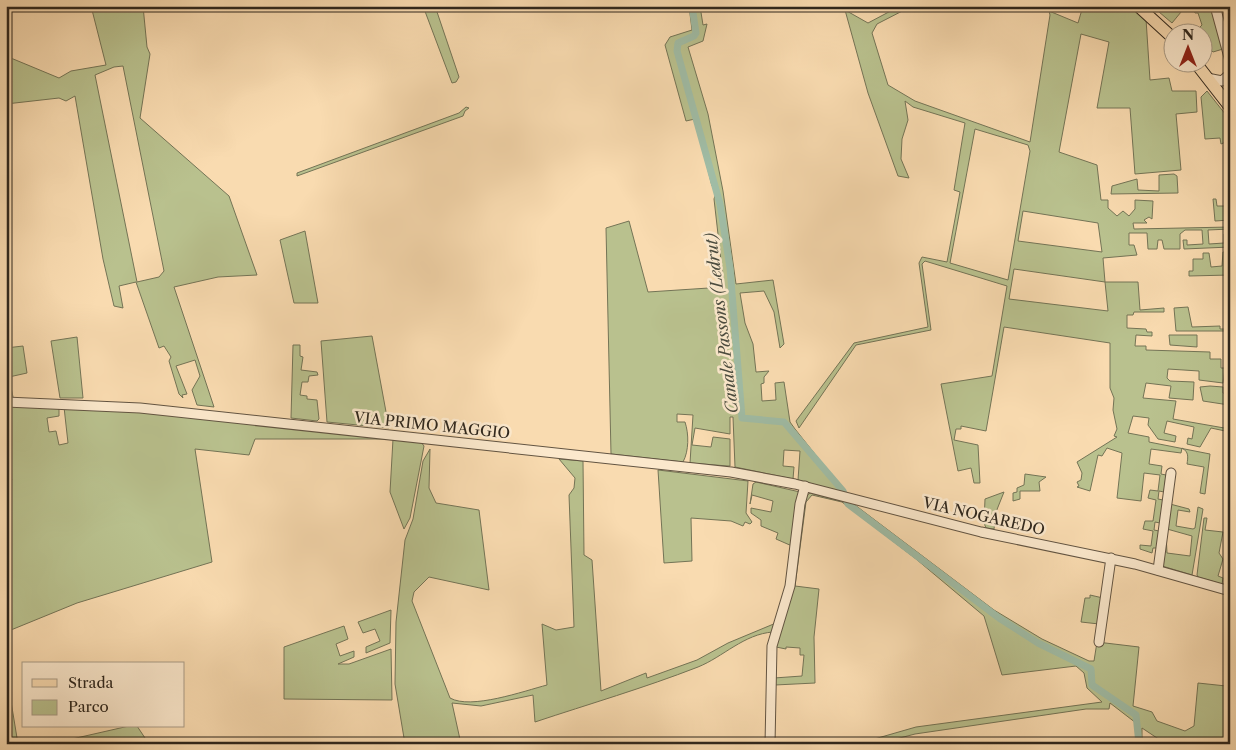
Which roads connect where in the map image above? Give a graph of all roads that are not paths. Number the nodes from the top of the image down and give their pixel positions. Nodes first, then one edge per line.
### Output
1 (1138, 6) edge
2 (1215, 6) edge
3 (1164, 30) edge
4 (1230, 61) edge
5 (1202, 72) edge
6 (1230, 74) edge
7 (1207, 78) junction
8 (1230, 107) edge
9 (6, 402) edge
10 (1170, 473) dead end
11 (805, 486) junction
12 (847, 497) joint
13 (1111, 558) junction
14 (1158, 570) junction
15 (1230, 591) edge
16 (1100, 642) dead end
17 (770, 744) edge

1 - 3 main road
2 - 4 street
5 - 7 main road
6 - 7 street
7 - 8 main road
9 - 11 street, VIA PRIMO MAGGIO
10 - 14 street
11 - 12 street, VIA PRIMO MAGGIO
11 - 17 street
12 - 13 street, VIA NOGAREDO
13 - 14 street, VIA NOGAREDO
13 - 16 street
14 - 15 street, VIA NOGAREDO

